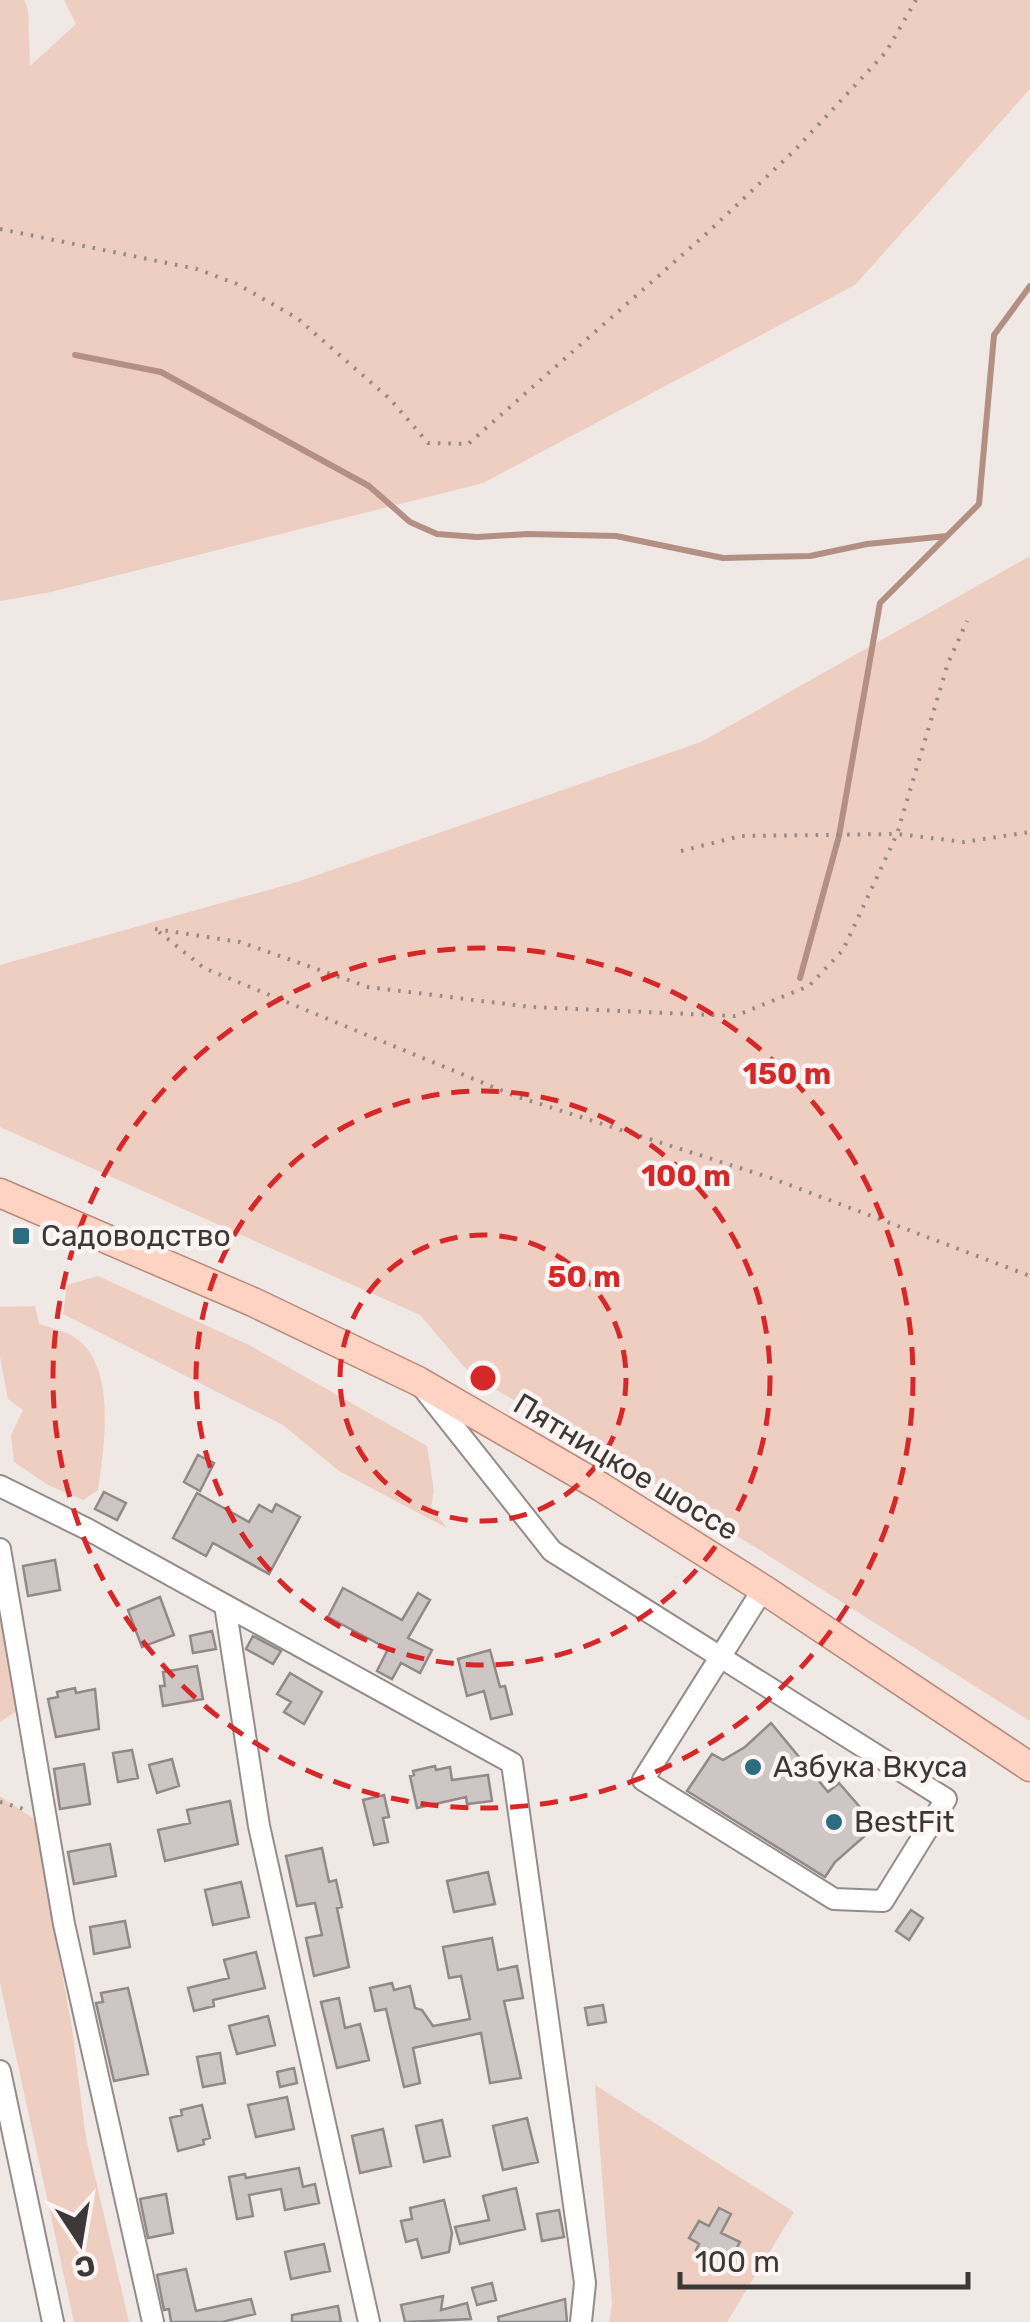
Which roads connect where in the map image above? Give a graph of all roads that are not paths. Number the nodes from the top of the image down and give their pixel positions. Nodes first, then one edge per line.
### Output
1 (0, 1193) edge
2 (418, 1382) junction
3 (0, 1486) edge
4 (0, 1549) edge
5 (763, 1589) junction
6 (224, 1605) junction
7 (721, 1655) junction
8 (1030, 1767) edge
9 (0, 2071) edge
10 (53, 2322) edge
11 (152, 2322) edge
12 (370, 2322) edge
13 (581, 2322) edge

1 - 2 main road, Пятницкое шоссе
2 - 5 main road, Пятницкое шоссе
2 - 7 street
3 - 6 street
4 - 11 street
5 - 7 street
5 - 8 main road, Пятницкое шоссе
6 - 12 street
6 - 13 street
7 - 7 street
9 - 10 street

